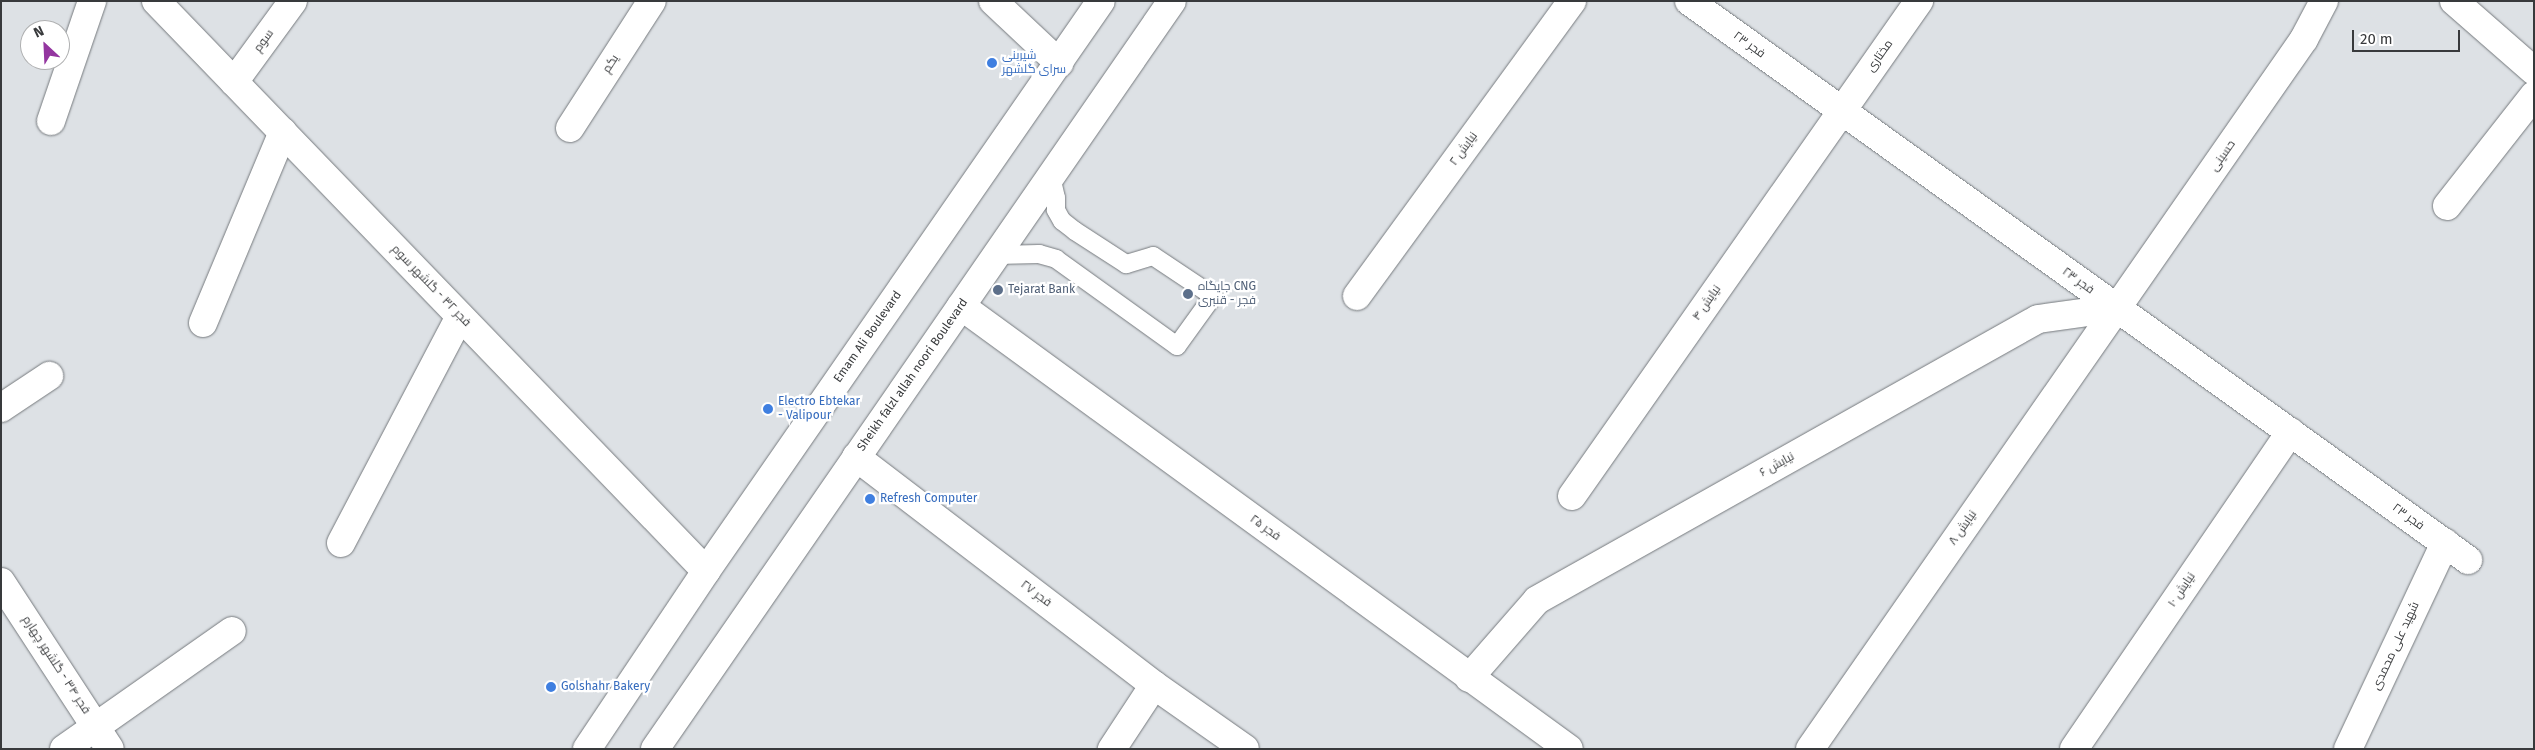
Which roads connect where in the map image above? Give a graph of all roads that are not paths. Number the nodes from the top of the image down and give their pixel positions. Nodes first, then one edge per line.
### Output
1 (92, 1) edge
2 (156, 1) edge
3 (293, 1) edge
4 (652, 1) edge
5 (993, 1) edge
6 (1101, 1) edge
7 (1172, 1) edge
8 (1572, 1) edge
9 (1689, 1) edge
10 (1919, 1) edge
11 (2324, 1) edge
12 (2454, 1) edge
13 (1059, 63) junction
14 (2534, 70) edge
15 (234, 82) junction
16 (2534, 95) edge
17 (1842, 111) junction
18 (51, 120) dead end
19 (570, 128) dead end
20 (283, 132) junction
21 (1051, 176) junction
22 (2447, 206) dead end
23 (996, 255) junction
24 (1357, 296) dead end
25 (961, 306) junction
26 (2117, 308) junction
27 (460, 316) junction
28 (203, 323) dead end
29 (49, 376) dead end
30 (1, 408) edge
31 (2290, 432) junction
32 (856, 457) junction
33 (1572, 496) dead end
34 (340, 543) dead end
35 (2445, 543) junction
36 (2468, 560) dead end
37 (706, 571) junction
38 (1, 582) edge
39 (232, 631) dead end
40 (1469, 678) junction
41 (1154, 685) junction
42 (103, 738) edge
43 (64, 749) edge
44 (586, 749) edge
45 (655, 749) edge
46 (1112, 749) edge
47 (1245, 749) edge
48 (1569, 749) edge
49 (1810, 749) edge
50 (2074, 749) edge
51 (2348, 749) edge

1 - 18 street
2 - 15 street, فجر ۳۲ - گلشهر سوم
3 - 15 street, سوم
4 - 19 street, یکم
5 - 13 street
6 - 13 street, Emam Ali Boulevard
7 - 21 street, Sheikh falzl allah noori Boulevard
8 - 24 street, نیایش ۲
9 - 17 street, فجر ۲۳
10 - 17 street, مختاری
11 - 26 street, حسینی
12 - 14 street
13 - 37 street, Emam Ali Boulevard
15 - 20 street, فجر ۳۲ - گلشهر سوم
16 - 22 street
17 - 26 street, فجر ۲۳
17 - 33 street, نیایش ۴
20 - 27 street, فجر ۳۲ - گلشهر سوم
20 - 28 street
21 - 23 street, Sheikh falzl allah noori Boulevard
21 - 23 lane
23 - 25 street, Sheikh falzl allah noori Boulevard
25 - 32 street, Sheikh falzl allah noori Boulevard
25 - 40 street, فجر ۲۵
26 - 31 street, فجر ۲۳
26 - 40 street, نیایش ۶
26 - 49 street, نیایش ۸
27 - 34 street
27 - 37 street, فجر ۳۲ - گلشهر سوم
29 - 30 street
31 - 35 street, فجر ۲۳
31 - 50 street, نیایش ۱۰
32 - 41 street, فجر ۲۷
32 - 45 street, Sheikh falzl allah noori Boulevard
35 - 36 street, فجر ۲۳
35 - 51 street, شهید علی محمدی
37 - 44 street, Emam Ali Boulevard
38 - 42 street, فجر ۳۴ - گلشهر چهارم
39 - 42 street
40 - 48 street, فجر ۲۵
41 - 46 street
41 - 47 street, فجر ۲۷
42 - 43 street

